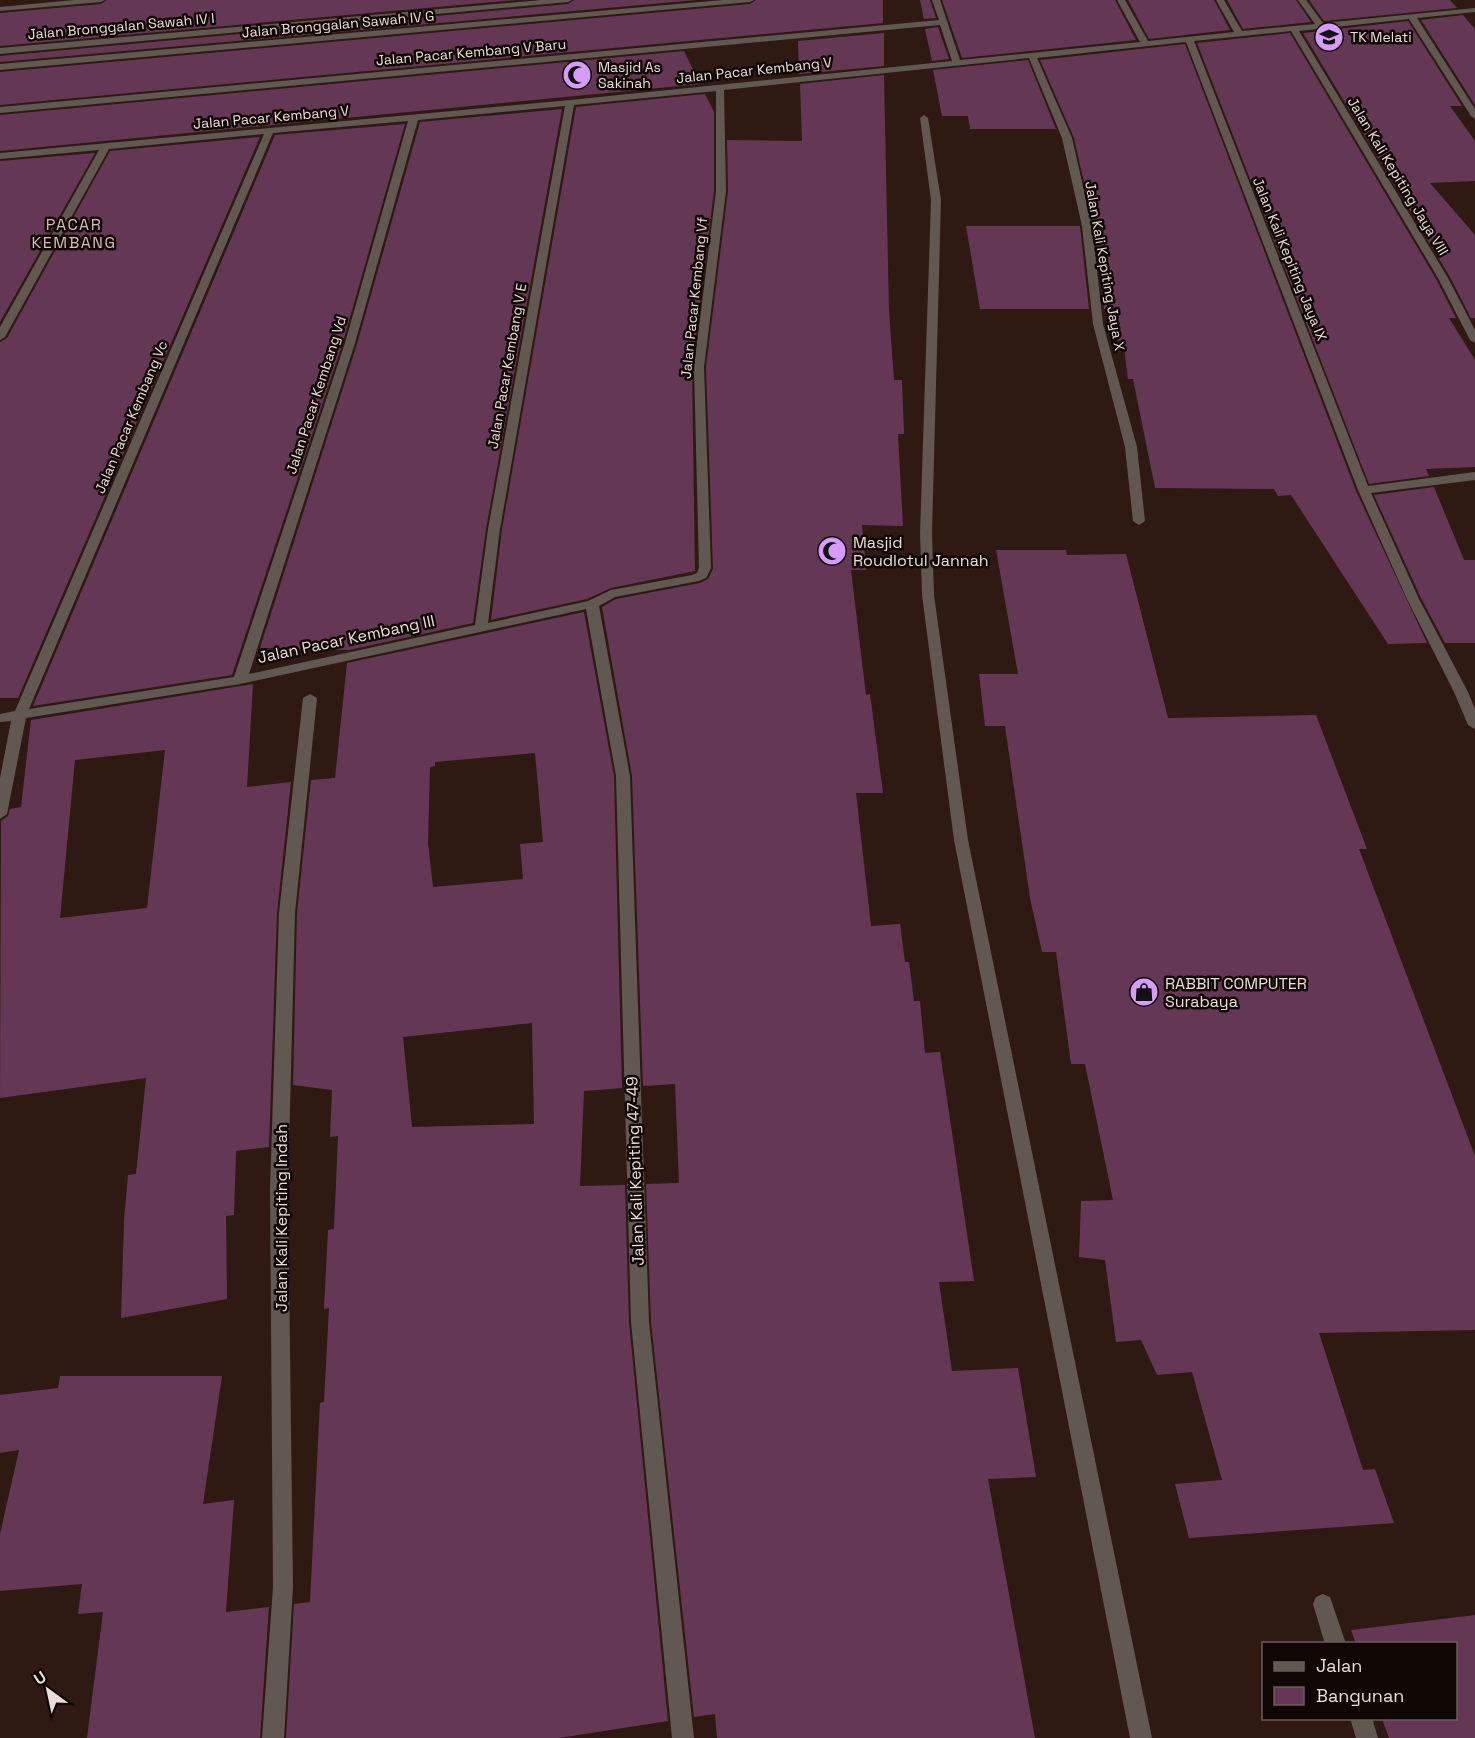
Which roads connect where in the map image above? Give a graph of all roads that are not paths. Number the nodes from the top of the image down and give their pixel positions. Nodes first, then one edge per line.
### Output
1 (101, 0) edge
2 (568, 0) edge
3 (750, 0) edge
4 (936, 0) edge
5 (1121, 0) edge
6 (1220, 0) edge
7 (1302, 0) edge
8 (27, 3) edge
9 (0, 9) edge
10 (1475, 10) edge
11 (1411, 16) junction
12 (945, 22) junction
13 (1319, 24) junction
14 (1293, 27) junction
15 (1239, 33) junction
16 (169, 36) junction
17 (1189, 39) junction
18 (1145, 43) junction
19 (0, 51) edge
20 (171, 53) junction
21 (1032, 55) junction
22 (957, 63) junction
23 (0, 68) edge
24 (720, 87) junction
25 (569, 107) junction
26 (0, 110) edge
27 (1475, 116) edge
28 (414, 117) junction
29 (924, 118) dead end
30 (270, 130) junction
31 (106, 146) junction
32 (0, 156) edge
33 (0, 337) edge
34 (1475, 340) edge
35 (1475, 476) edge
36 (1364, 490) junction
37 (1139, 521) dead end
38 (695, 579) joint
39 (592, 604) junction
40 (481, 627) junction
41 (240, 680) junction
42 (310, 698) dead end
43 (19, 717) junction
44 (0, 718) edge
45 (1475, 726) edge
46 (0, 814) edge
47 (1323, 1604) dead end
48 (1335, 1642) edge
49 (1361, 1720) edge
50 (273, 1738) edge
51 (683, 1738) edge
52 (1141, 1738) edge
53 (1367, 1738) edge

1 - 8 street
2 - 16 street, Jalan Bronggalan Sawah IV I
3 - 20 street, Jalan Bronggalan Sawah IV G
4 - 12 street
5 - 18 street
6 - 15 street
7 - 13 street
8 - 9 street
10 - 11 street, Jalan Pacar Kembang V
11 - 13 street, Jalan Pacar Kembang V
11 - 27 street
12 - 22 street
12 - 26 street, Jalan Pacar Kembang V Baru
13 - 14 street, Jalan Pacar Kembang V
14 - 15 street, Jalan Pacar Kembang V
14 - 34 street, Jalan Kali Kepiting Jaya VIII
15 - 17 street, Jalan Pacar Kembang V
16 - 19 street, Jalan Bronggalan Sawah IV I
16 - 20 street
17 - 18 street, Jalan Pacar Kembang V
17 - 36 street, Jalan Kali Kepiting Jaya IX
18 - 21 street, Jalan Pacar Kembang V
20 - 23 street, Jalan Bronggalan Sawah IV G
21 - 22 street, Jalan Pacar Kembang V
21 - 37 street, Jalan Kali Kepiting Jaya X
22 - 24 street, Jalan Pacar Kembang V
24 - 25 street, Jalan Pacar Kembang V
24 - 38 street, Jalan Pacar Kembang Vf
25 - 28 street, Jalan Pacar Kembang V
25 - 40 street, Jalan Pacar Kembang V E
28 - 30 street, Jalan Pacar Kembang V
28 - 41 street, Jalan Pacar Kembang Vd
29 - 52 street
30 - 31 street, Jalan Pacar Kembang V
30 - 43 street, Jalan Pacar Kembang Vc
31 - 32 street, Jalan Pacar Kembang V
31 - 33 street
35 - 36 street
36 - 45 street, Jalan Kali Kepiting Jaya IX
38 - 39 street, Jalan Pacar Kembang III
39 - 40 street, Jalan Pacar Kembang III
39 - 51 street, Jalan Kali Kepiting 47-49
40 - 41 street, Jalan Pacar Kembang III
41 - 43 street, Jalan Pacar Kembang III
42 - 50 street, Jalan Kali Kepiting Indah
43 - 44 street, Jalan Pacar Kembang III
43 - 46 street, Jalan Pacar Kembang Vc
47 - 48 street
49 - 53 street

